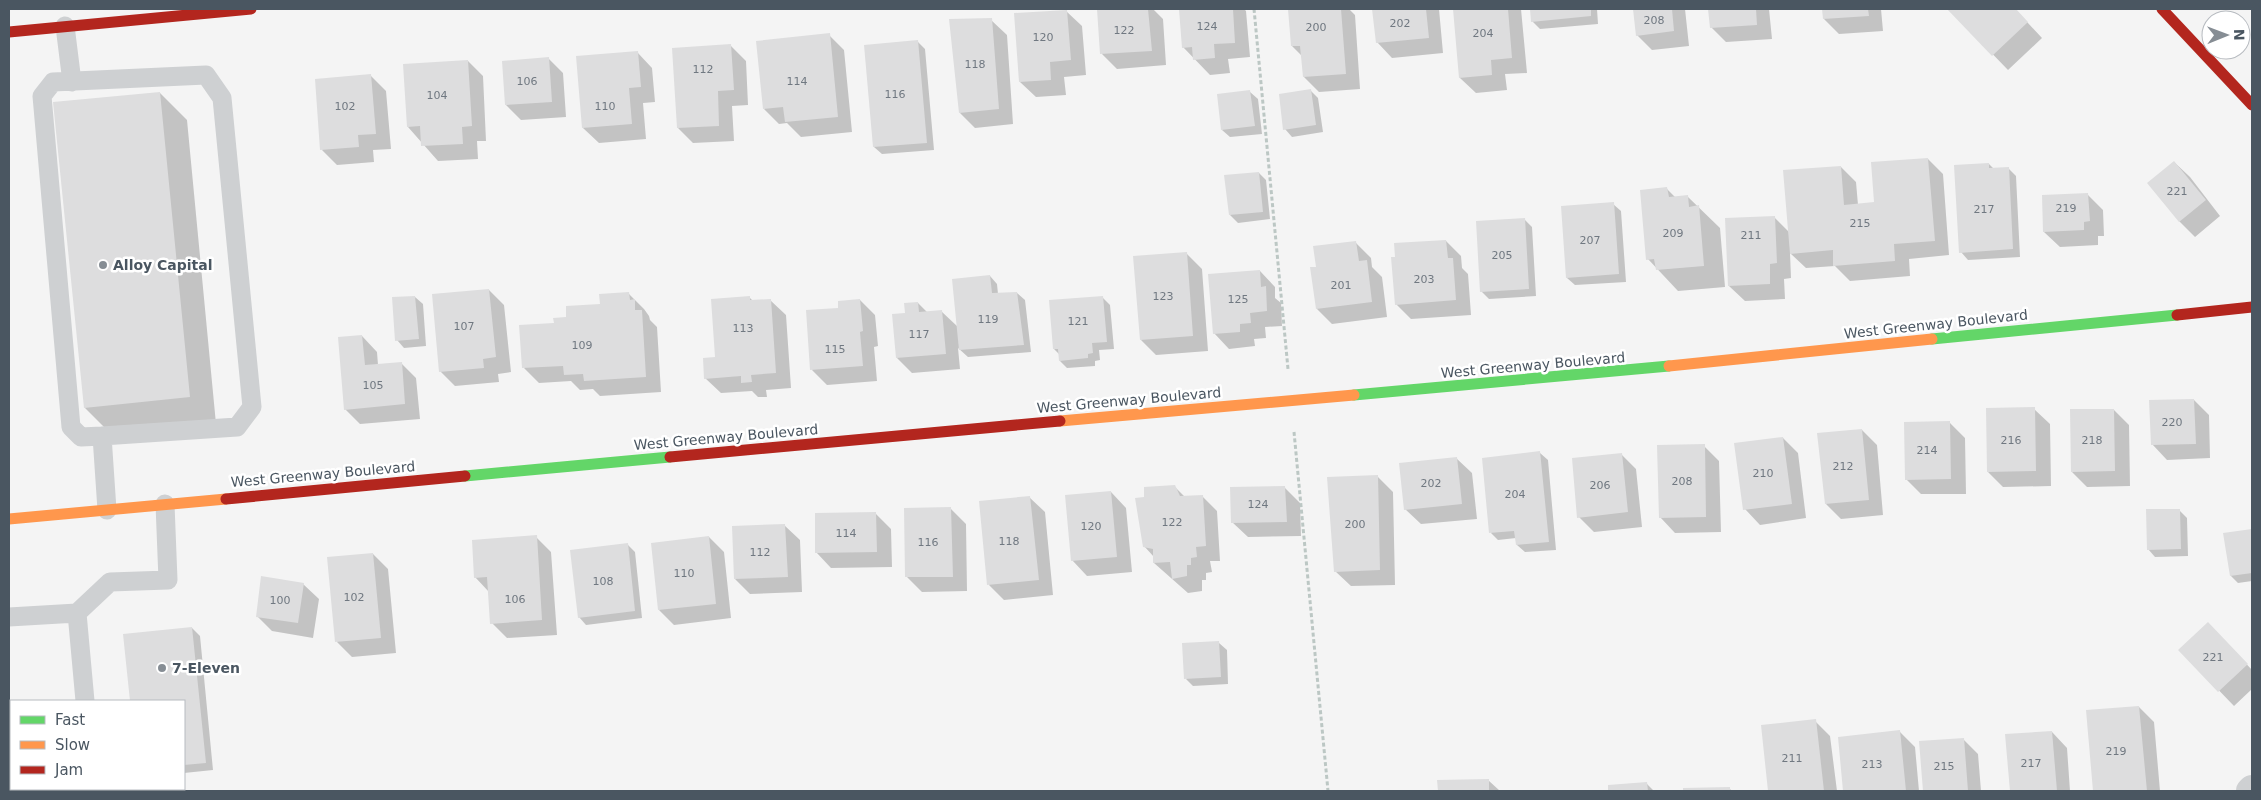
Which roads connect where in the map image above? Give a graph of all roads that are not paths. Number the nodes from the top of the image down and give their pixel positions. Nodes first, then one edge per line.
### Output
1 (251, 9) edge
2 (2162, 9) edge
3 (66, 26) junction
4 (9, 32) edge
5 (72, 82) junction
6 (2252, 105) edge
7 (2252, 307) edge
8 (102, 436) junction
9 (165, 504) junction
10 (107, 510) junction
11 (9, 519) edge
12 (77, 613) junction
13 (9, 617) edge
14 (85, 700) edge

1 - 3 street
2 - 6 street
3 - 4 street
3 - 5 lane
5 - 8 lane
5 - 8 lane
7 - 9 street, West Greenway Boulevard
8 - 10 lane
9 - 10 street, West Greenway Boulevard
9 - 12 lane
10 - 11 street, West Greenway Boulevard
12 - 13 lane
12 - 14 lane

